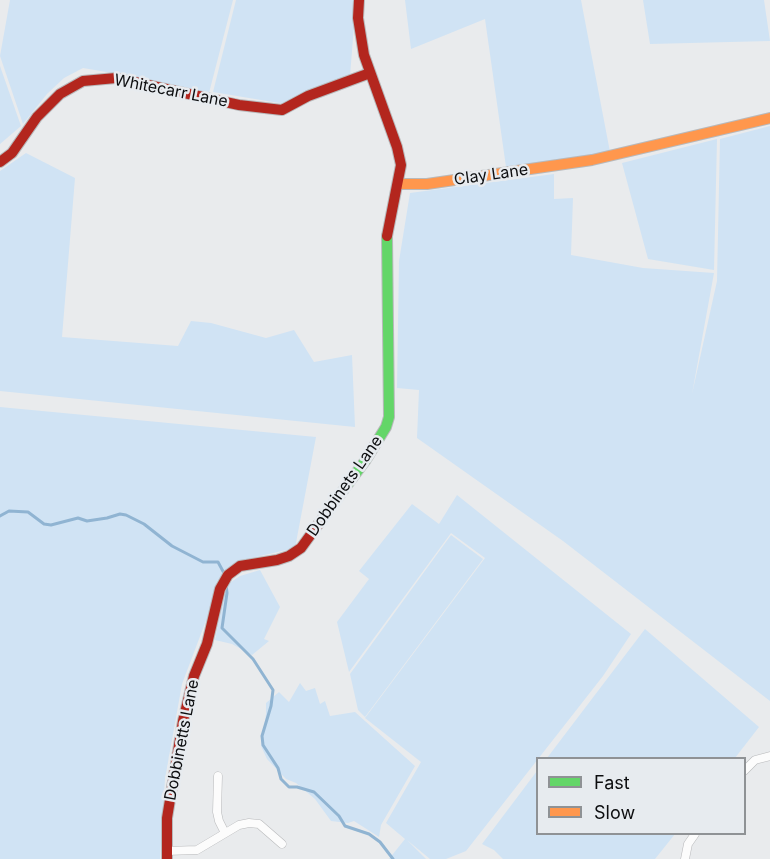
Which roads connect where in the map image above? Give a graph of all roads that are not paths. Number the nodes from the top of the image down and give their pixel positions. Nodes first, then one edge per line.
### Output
1 (359, 0) edge
2 (370, 73) junction
3 (770, 118) edge
4 (0, 162) edge
5 (398, 184) junction
6 (220, 589) joint
7 (770, 756) edge
8 (746, 769) edge
9 (218, 776) dead end
10 (225, 833) junction
11 (694, 835) edge
12 (282, 844) dead end
13 (167, 855) edge
14 (685, 859) edge

1 - 2 street
2 - 4 street, Whitecarr Lane
2 - 5 street
3 - 5 street, Clay Lane
5 - 6 street, Dobbinets Lane
6 - 13 street, Dobbinetts Lane
7 - 8 street
9 - 10 street
10 - 12 street
10 - 13 street
11 - 14 street

